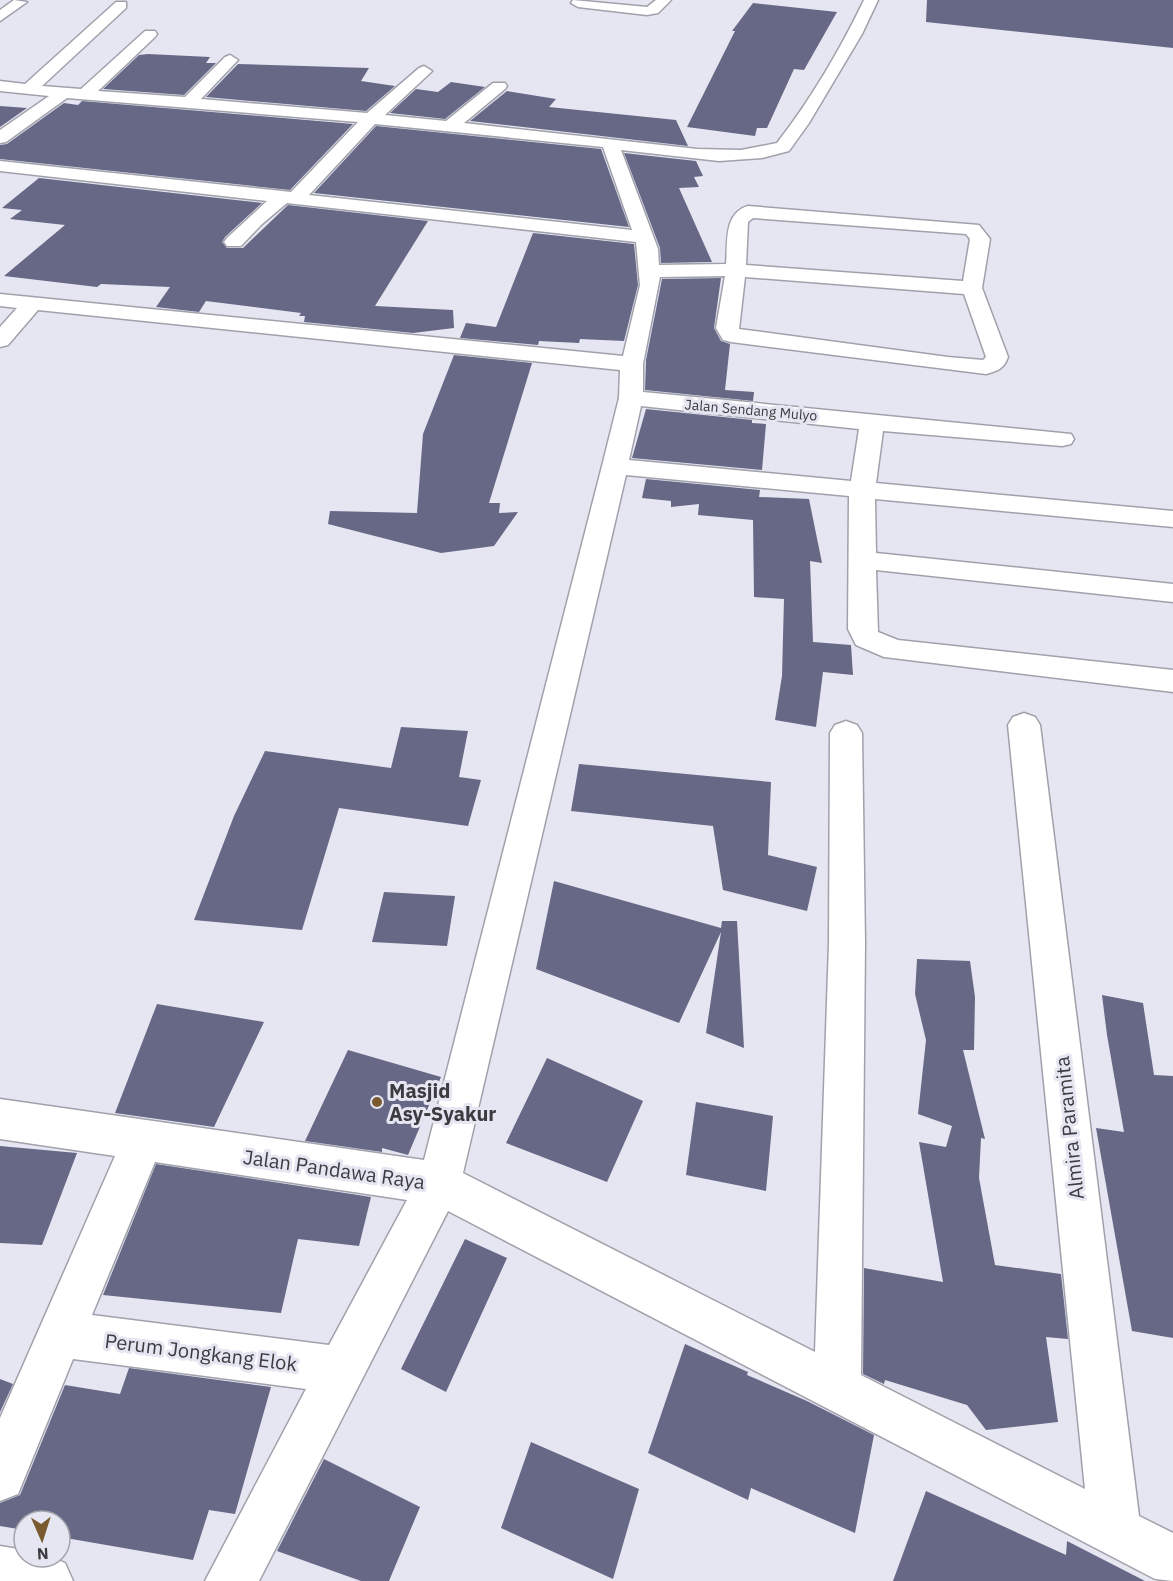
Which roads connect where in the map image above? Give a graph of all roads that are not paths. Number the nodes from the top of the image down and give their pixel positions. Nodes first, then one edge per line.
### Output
1 (664, 0) edge
2 (871, 0) edge
3 (20, 2) dead end
4 (578, 3) dead end
5 (121, 5) dead end
6 (0, 17) edge
7 (150, 34) dead end
8 (230, 60) dead end
9 (424, 71) dead end
10 (0, 86) edge
11 (499, 86) dead end
12 (29, 89) junction
13 (64, 93) junction
14 (85, 94) junction
15 (188, 103) junction
16 (371, 118) junction
17 (450, 126) junction
18 (0, 138) edge
19 (610, 143) junction
20 (0, 166) edge
21 (290, 197) junction
22 (643, 237) junction
23 (234, 242) dead end
24 (736, 270) junction
25 (650, 271) junction
26 (972, 288) junction
27 (0, 300) edge
28 (31, 305) junction
29 (0, 340) edge
30 (632, 364) junction
31 (631, 398) junction
32 (872, 423) junction
33 (1062, 439) dead end
34 (615, 466) junction
35 (862, 489) junction
36 (1173, 519) edge
37 (862, 560) junction
38 (1173, 593) edge
39 (1173, 681) edge
40 (1024, 725) dead end
41 (846, 733) dead end
42 (0, 1119) edge
43 (143, 1141) junction
44 (439, 1184) junction
45 (60, 1334) junction
46 (342, 1370) junction
47 (837, 1390) junction
48 (0, 1476) edge
49 (1115, 1531) junction
50 (1173, 1561) edge
51 (0, 1572) edge
52 (46, 1581) edge
53 (231, 1581) edge

1 - 4 street
2 - 19 street
3 - 6 street
5 - 12 street
7 - 14 street
8 - 15 street
9 - 16 street
10 - 12 street
11 - 17 street
12 - 13 street
13 - 14 street
13 - 18 street
14 - 15 street
15 - 16 street
16 - 17 street
16 - 21 street
17 - 19 street
19 - 22 street
20 - 21 street
21 - 22 street
21 - 23 street
22 - 25 street
24 - 25 street
24 - 26 street
24 - 26 street
24 - 26 street
25 - 30 street
27 - 28 street
28 - 29 street
28 - 30 street
30 - 31 street
31 - 32 street, Jalan Sendang Mulyo
31 - 34 street
32 - 33 street, Jalan Sendang Mulyo
32 - 35 street
34 - 35 street
34 - 44 street
35 - 36 street
35 - 37 street
37 - 38 street
37 - 39 street
40 - 49 street, Almira Paramita
41 - 47 street
42 - 43 street, Jalan Pandawa Raya
43 - 44 street, Jalan Pandawa Raya
43 - 45 street
44 - 46 street, Jalan Pandawa Raya
44 - 47 street
45 - 46 street, Perum Jongkang Elok
45 - 48 street
46 - 53 street, Jalan Pandawa Raya
47 - 49 street
49 - 50 street
51 - 52 street

